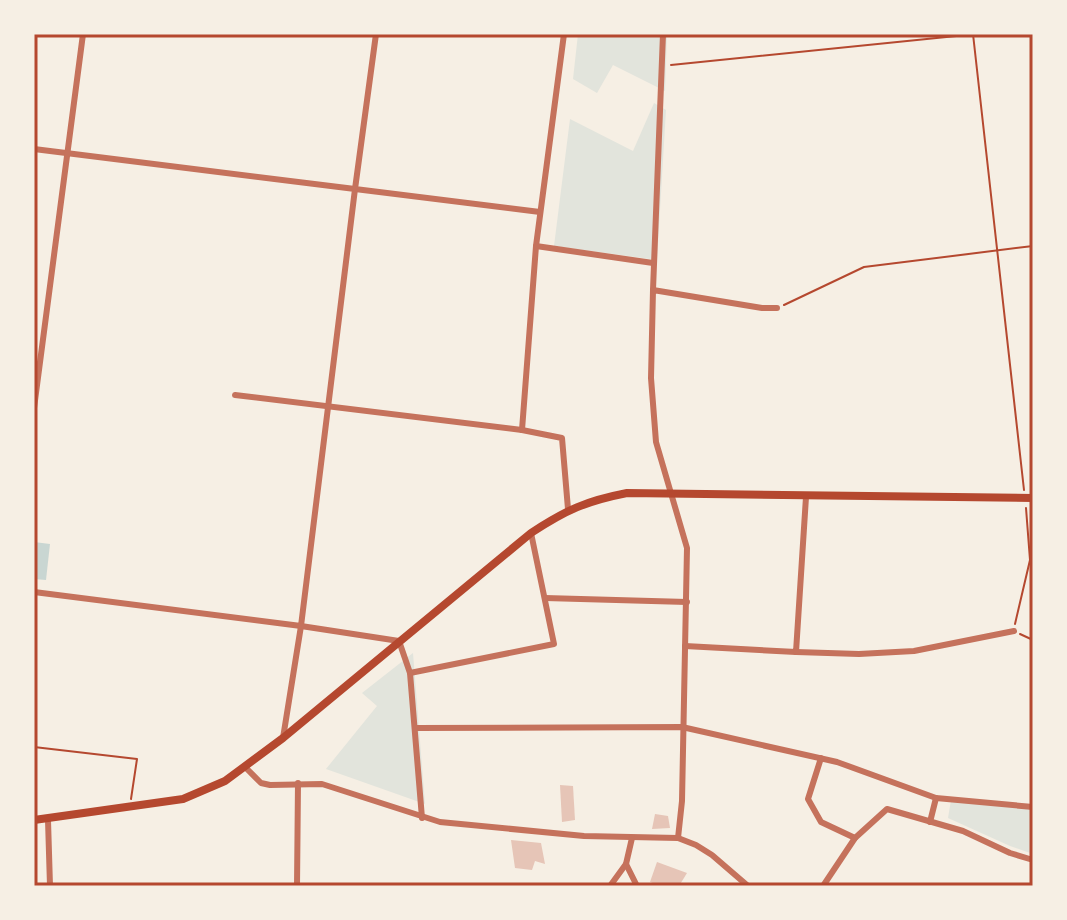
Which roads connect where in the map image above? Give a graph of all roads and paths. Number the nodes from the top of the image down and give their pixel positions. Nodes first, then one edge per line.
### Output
1 (83, 34) edge
2 (376, 34) edge
3 (564, 34) edge
4 (663, 34) edge
5 (974, 34) edge
6 (662, 66) junction
7 (34, 149) edge
8 (68, 153) junction
9 (355, 189) junction
10 (540, 212) junction
11 (536, 246) junction
12 (1033, 246) edge
13 (996, 250) junction
14 (653, 263) junction
15 (653, 290) junction
16 (777, 308) joint
17 (36, 371) edge
18 (235, 395) dead end
19 (34, 408) edge
20 (327, 408) junction
21 (522, 430) junction
22 (669, 493) junction
23 (806, 497) junction
24 (1029, 498) edge
25 (568, 509) junction
26 (531, 533) junction
27 (34, 592) edge
28 (545, 598) junction
29 (687, 602) junction
30 (301, 626) junction
31 (1014, 631) junction
32 (1033, 640) edge
33 (399, 641) junction
34 (685, 646) junction
35 (796, 652) junction
36 (410, 673) junction
37 (682, 727) junction
38 (416, 728) junction
39 (283, 738) junction
40 (34, 747) edge
41 (821, 758) junction
42 (245, 767) junction
43 (298, 783) junction
44 (936, 798) junction
45 (1033, 807) edge
46 (130, 808) junction
47 (422, 818) junction
48 (34, 820) edge
49 (48, 820) junction
50 (930, 822) junction
51 (632, 838) junction
52 (678, 838) junction
53 (855, 838) junction
54 (1033, 860) edge
55 (626, 864) junction
56 (50, 886) edge
57 (297, 886) edge
58 (610, 886) edge
59 (637, 886) edge
60 (748, 886) edge
61 (823, 886) edge

1 - 8 street
2 - 9 street
3 - 10 street
4 - 6 street
5 - 6 path
5 - 13 path
6 - 14 street
7 - 8 street
8 - 9 street
8 - 17 street
9 - 10 street
9 - 20 street
10 - 11 street
11 - 14 street
11 - 21 street
12 - 13 path
13 - 16 path
13 - 24 path
14 - 15 street
15 - 16 street
15 - 22 street
17 - 19 street
18 - 20 street
20 - 21 street
20 - 30 street
21 - 25 street
22 - 23 main road
22 - 25 main road
22 - 29 street
23 - 24 main road
23 - 35 street
24 - 31 path
25 - 26 main road
26 - 28 street
26 - 33 main road
27 - 30 street
28 - 29 street
28 - 36 street
29 - 34 street
30 - 33 street
30 - 39 street
31 - 32 path
31 - 35 street
33 - 36 street
33 - 39 main road
34 - 35 street
34 - 37 street
36 - 38 street
37 - 38 street
37 - 41 street
37 - 52 street
38 - 47 street
39 - 42 main road
40 - 46 path
41 - 44 street
41 - 53 street
42 - 43 street
42 - 46 main road
43 - 47 street
43 - 57 street
44 - 45 street
44 - 50 street
46 - 49 main road
47 - 51 street
48 - 49 main road
49 - 56 street
50 - 53 street
50 - 54 street
51 - 52 street
51 - 55 street
52 - 60 street
53 - 61 street
55 - 58 street
55 - 59 street

